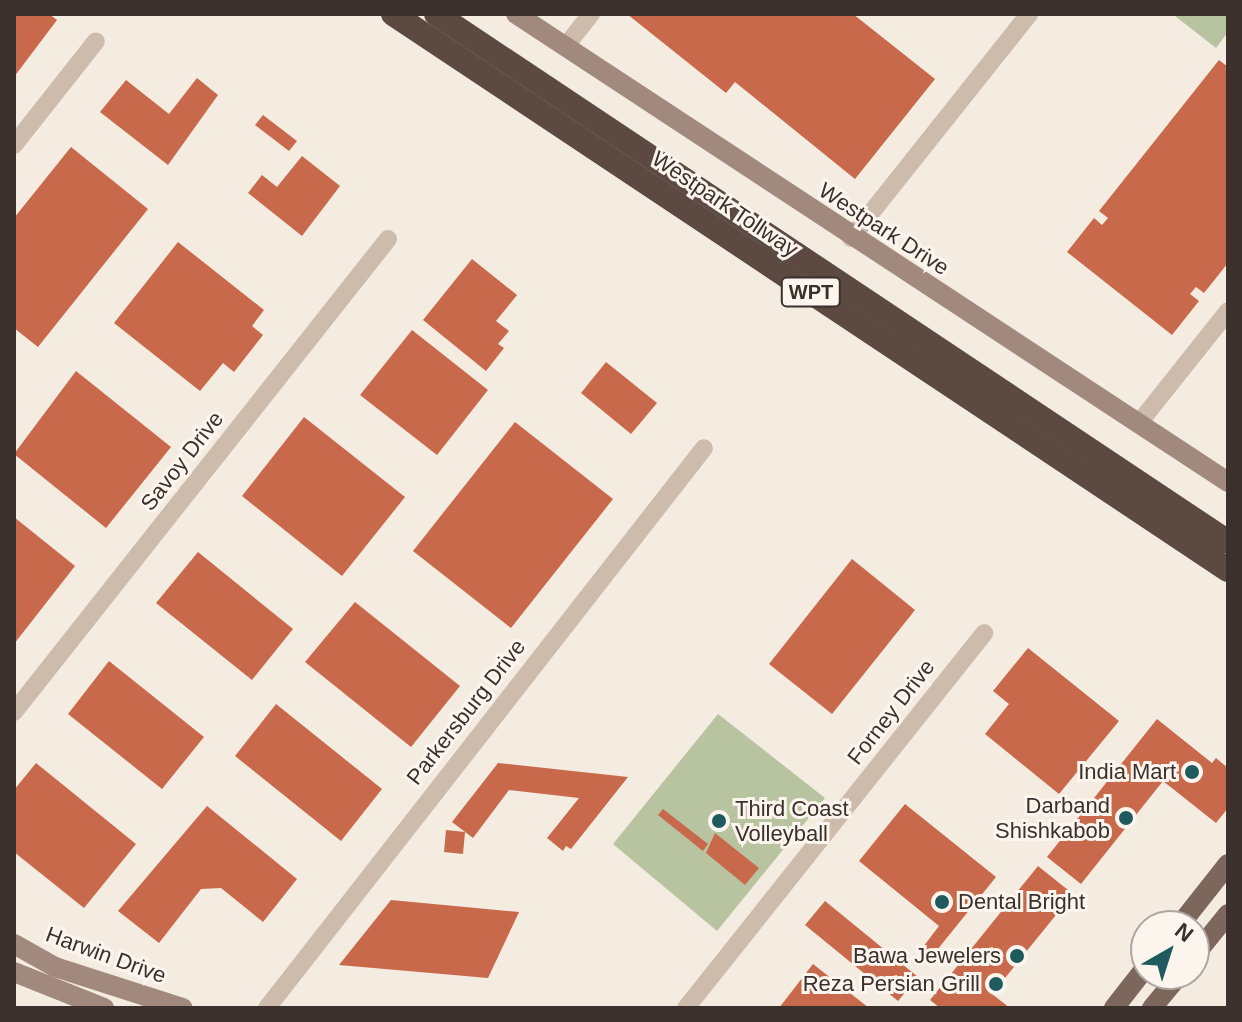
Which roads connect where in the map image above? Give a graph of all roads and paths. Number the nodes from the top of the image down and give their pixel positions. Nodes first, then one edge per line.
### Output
1 (393, 14) edge
2 (436, 14) edge
3 (516, 14) edge
4 (591, 14) edge
5 (1029, 14) edge
6 (96, 41) dead end
7 (565, 47) junction
8 (14, 145) edge
9 (851, 238) junction
10 (388, 239) dead end
11 (1228, 311) edge
12 (1139, 423) junction
13 (704, 448) dead end
14 (1228, 482) edge
15 (1228, 542) edge
16 (1228, 570) edge
17 (984, 633) dead end
18 (14, 712) edge
19 (1228, 864) edge
20 (1194, 908) joint
21 (1223, 920) edge
22 (1210, 936) edge
23 (14, 944) edge
24 (55, 967) junction
25 (14, 972) edge
26 (1130, 988) edge
27 (52, 990) junction
28 (1167, 990) edge
29 (104, 1008) edge
30 (183, 1008) edge
31 (267, 1008) edge
32 (686, 1008) edge
33 (1114, 1008) edge
34 (1152, 1008) edge

1 - 16 highway, Westpark Tollway / WPT
2 - 15 highway, Westpark Tollway / WPT
3 - 7 main road, Westpark Drive
4 - 7 street
5 - 9 street
6 - 8 street
7 - 9 main road, Westpark Drive
9 - 12 main road, Westpark Drive
10 - 18 street, Savoy Drive
11 - 12 street
12 - 14 main road, Westpark Drive
13 - 31 street, Parkersburg Drive
17 - 32 street, Forney Drive
19 - 20 main road
20 - 21 main road
21 - 22 main road
23 - 24 main road, Harwin Drive
24 - 27 main road
24 - 30 main road, Harwin Drive
25 - 27 main road
26 - 33 main road
27 - 29 main road
28 - 34 main road

